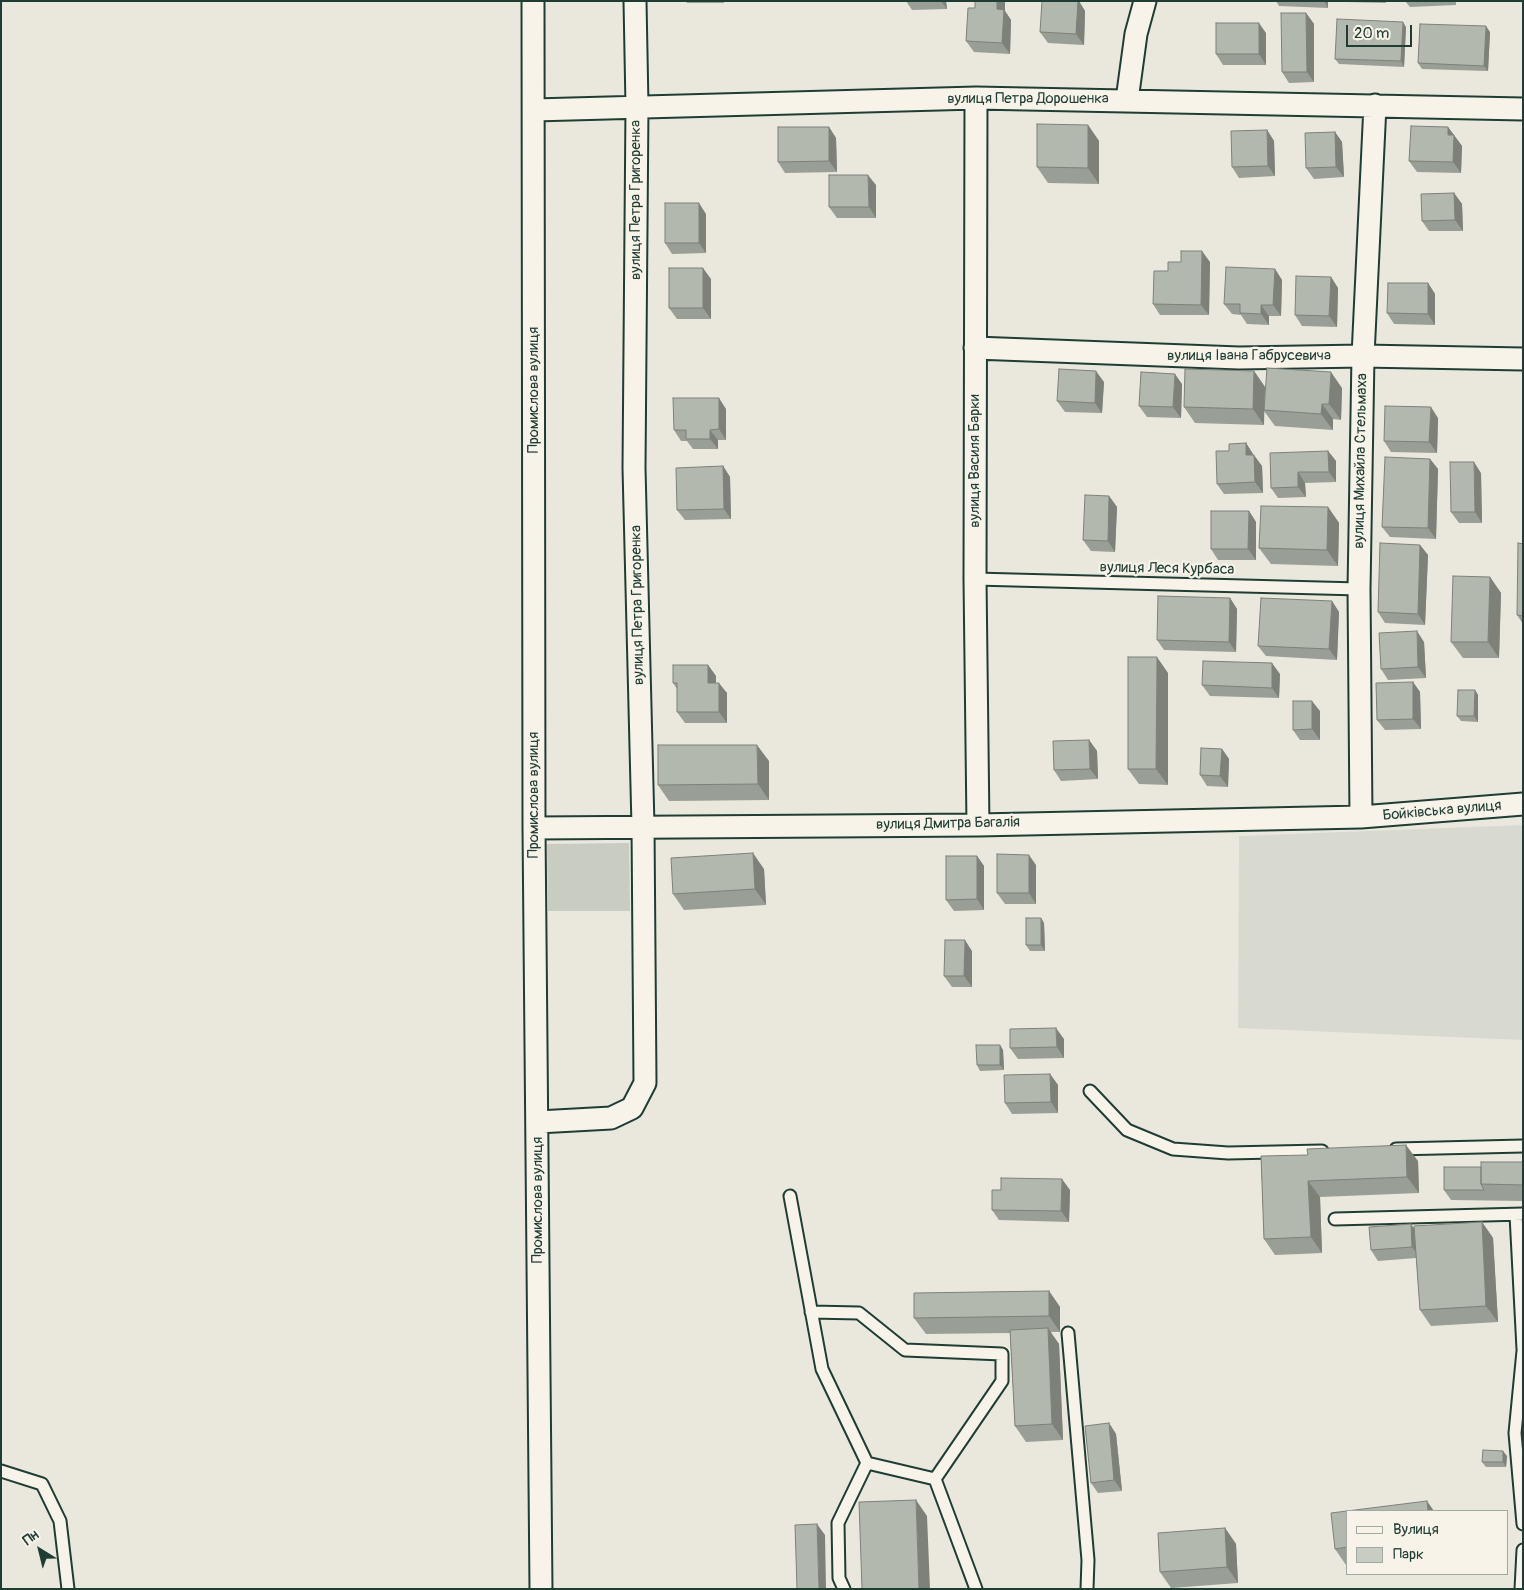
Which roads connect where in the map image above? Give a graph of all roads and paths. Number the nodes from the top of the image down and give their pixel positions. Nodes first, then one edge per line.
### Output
1 (533, 1) edge
2 (635, 1) edge
3 (1145, 1) edge
4 (976, 98) junction
5 (1127, 100) junction
6 (1375, 105) junction
7 (637, 106) junction
8 (1523, 109) edge
9 (534, 110) junction
10 (975, 348) junction
11 (1363, 356) junction
12 (1523, 359) edge
13 (974, 579) junction
14 (1359, 589) junction
15 (1523, 804) edge
16 (1361, 817) junction
17 (978, 825) junction
18 (643, 826) junction
19 (534, 828) junction
20 (1090, 1091) dead end
21 (538, 1122) junction
22 (1523, 1146) edge
23 (1385, 1149) edge
24 (1336, 1150) edge
25 (790, 1196) dead end
26 (1519, 1214) edge
27 (1335, 1219) dead end
28 (811, 1312) junction
29 (1068, 1333) dead end
30 (1523, 1350) edge
31 (867, 1463) junction
32 (1, 1471) edge
33 (935, 1479) junction
34 (1522, 1518) edge
35 (1523, 1550) edge
36 (68, 1589) edge
37 (541, 1589) edge
38 (844, 1589) edge
39 (976, 1589) edge
40 (1087, 1589) edge
41 (1521, 1589) edge

1 - 9 street, Промислова вулиця
2 - 7 street, вулиця Петра Григоренка
3 - 5 street
4 - 5 street, вулиця Петра Дорошенка
4 - 7 street, вулиця Петра Дорошенка
4 - 10 street, вулиця Василя Барки
5 - 6 street, вулиця Петра Дорошенка
6 - 8 street, вулиця Петра Дорошенка
6 - 11 street, вулиця Михайла Стельмаха
7 - 9 street, вулиця Петра Дорошенка
7 - 18 street, вулиця Петра Григоренка
9 - 19 street, Промислова вулиця
10 - 11 street, вулиця Івана Габрусевича
10 - 13 street, вулиця Василя Барки
11 - 12 street, вулиця Івана Габрусевича
11 - 14 street, вулиця Михайла Стельмаха
13 - 14 lane, вулиця Леся Курбаса
13 - 17 street, вулиця Василя Барки
14 - 16 street, вулиця Михайла Стельмаха
15 - 16 street, Бойківська вулиця
16 - 17 street, вулиця Дмитра Багалія
17 - 18 street, вулиця Дмитра Багалія
18 - 19 street, вулиця Дмитра Багалія
18 - 21 street, вулиця Петра Григоренка
19 - 21 street, Промислова вулиця
20 - 24 lane
21 - 37 street, Промислова вулиця
22 - 23 lane
25 - 28 lane
26 - 27 lane
26 - 30 lane
28 - 31 lane
28 - 33 lane
29 - 40 lane
30 - 34 lane
31 - 33 lane
31 - 38 lane
32 - 36 lane
33 - 39 lane
35 - 41 lane

